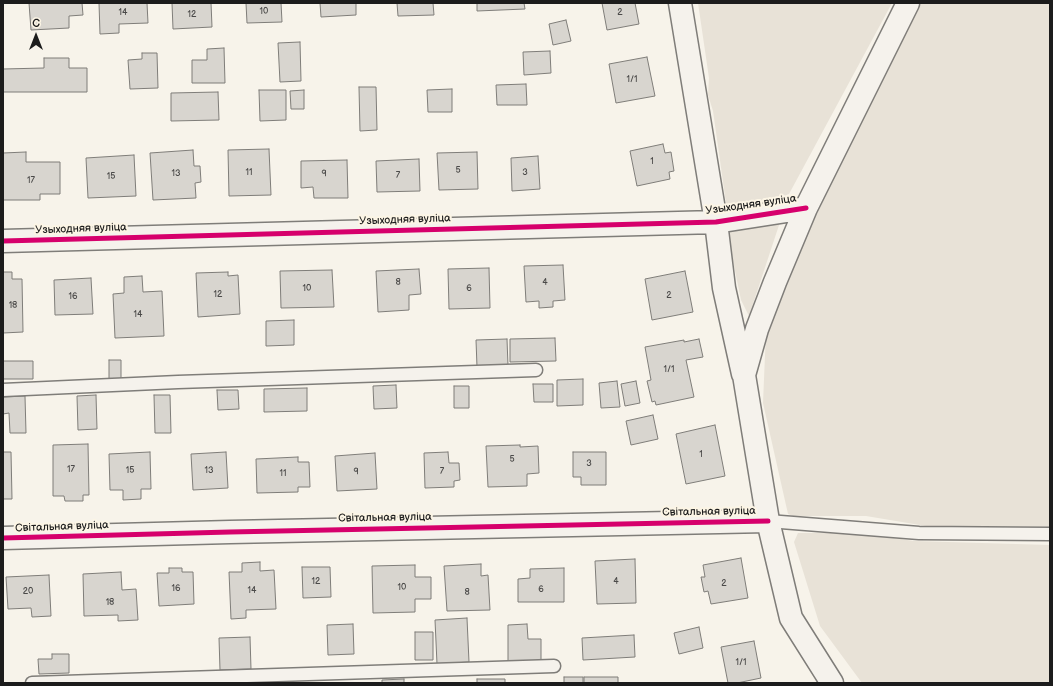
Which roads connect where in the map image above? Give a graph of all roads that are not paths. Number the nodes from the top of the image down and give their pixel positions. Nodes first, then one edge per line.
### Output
1 (680, 3) edge
2 (908, 3) edge
3 (806, 208) junction
4 (716, 222) junction
5 (3, 241) edge
6 (536, 370) dead end
7 (744, 375) junction
8 (3, 390) edge
9 (768, 521) junction
10 (1050, 534) edge
11 (3, 538) edge
12 (554, 666) dead end
13 (32, 683) edge
14 (832, 683) edge

1 - 4 street
2 - 3 street
3 - 4 street, Узыходняя вуліца
3 - 7 street
4 - 5 street, Узыходняя вуліца
4 - 7 street
6 - 8 lane
7 - 9 street
9 - 10 lane
9 - 11 street, Світальная вуліца
9 - 14 street
12 - 13 lane

